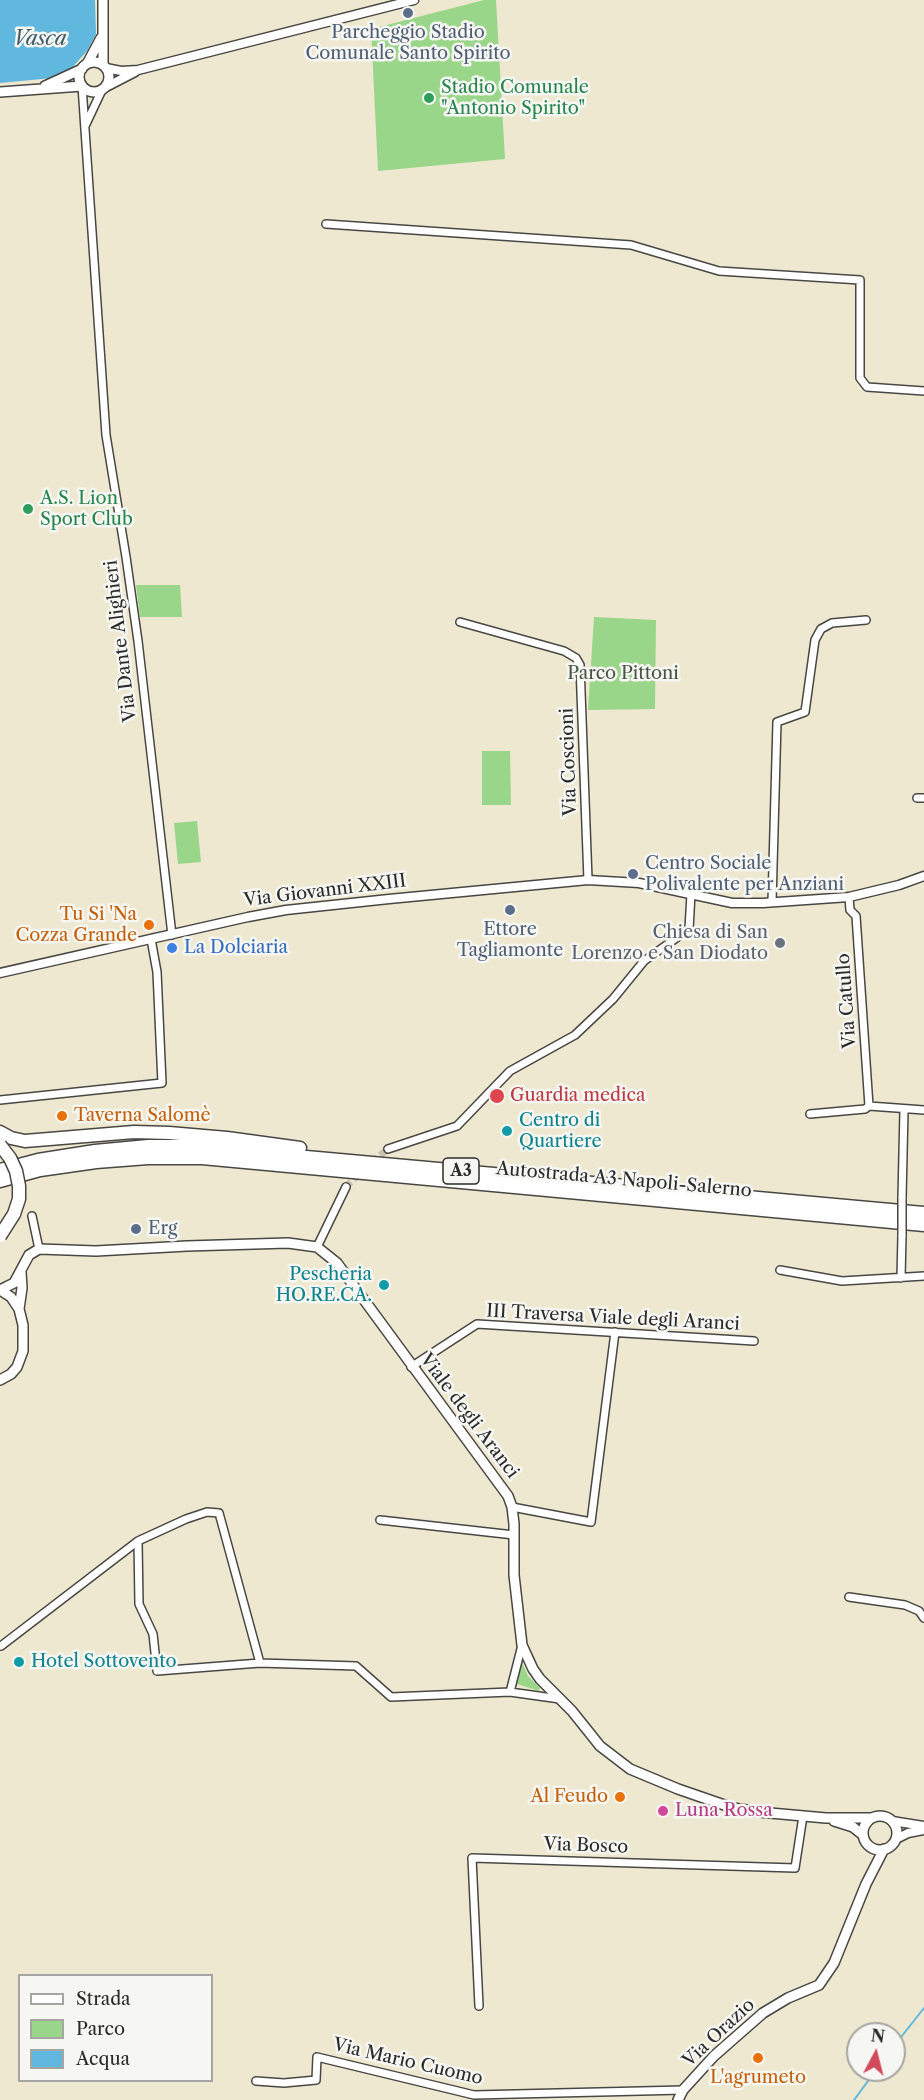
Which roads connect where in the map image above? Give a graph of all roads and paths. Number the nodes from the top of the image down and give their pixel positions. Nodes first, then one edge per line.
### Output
1 (103, 0) edge
2 (414, 0) edge
3 (102, 36) junction
4 (84, 67) junction
5 (104, 67) junction
6 (138, 70) junction
7 (82, 86) junction
8 (40, 88) junction
9 (104, 88) junction
10 (0, 92) edge
11 (84, 128) junction
12 (326, 224) dead end
13 (924, 391) edge
14 (866, 620) dead end
15 (460, 622) dead end
16 (924, 876) edge
17 (588, 880) junction
18 (691, 894) junction
19 (849, 897) junction
20 (772, 903) junction
21 (172, 935) junction
22 (151, 939) junction
23 (0, 973) edge
24 (0, 1101) edge
25 (869, 1106) junction
26 (904, 1110) junction
27 (924, 1110) edge
28 (810, 1114) dead end
29 (0, 1132) edge
30 (0, 1145) edge
31 (388, 1149) tunnel mouth
32 (396, 1164) junction
33 (0, 1170) edge
34 (0, 1181) edge
35 (346, 1186) tunnel mouth
36 (924, 1213) edge
37 (32, 1216) dead end
38 (924, 1225) edge
39 (0, 1236) edge
40 (317, 1247) junction
41 (39, 1249) junction
42 (780, 1270) dead end
43 (21, 1272) junction
44 (924, 1276) edge
45 (902, 1278) junction
46 (0, 1290) edge
47 (19, 1309) junction
48 (615, 1332) junction
49 (754, 1341) dead end
50 (411, 1367) junction
51 (0, 1380) edge
52 (512, 1507) junction
53 (380, 1520) dead end
54 (514, 1535) junction
55 (138, 1541) junction
56 (849, 1597) dead end
57 (924, 1618) edge
58 (522, 1645) junction
59 (0, 1646) edge
60 (260, 1663) junction
61 (510, 1692) junction
62 (560, 1699) junction
63 (803, 1816) junction
64 (826, 1818) junction
65 (872, 1818) junction
66 (892, 1821) junction
67 (924, 1828) edge
68 (863, 1835) junction
69 (896, 1839) junction
70 (870, 1846) junction
71 (884, 1849) junction
72 (866, 1884) junction
73 (479, 2006) dead end
74 (256, 2081) dead end
75 (683, 2090) junction
76 (678, 2100) edge

1 - 3 main road
2 - 6 street
3 - 4 main road
3 - 5 main road
4 - 5 main road
4 - 7 main road
4 - 8 main road
5 - 6 street
5 - 9 main road
6 - 9 street
7 - 8 main road
7 - 9 main road
7 - 11 street, Via Dante Alighieri
8 - 10 main road
9 - 11 street, Via Dante Alighieri
11 - 21 street, Via Dante Alighieri
12 - 13 street
14 - 20 street
15 - 17 street, Via Coscioni
16 - 19 street, Via Giovanni XXIII
17 - 18 street, Via Giovanni XXIII
17 - 21 street, Via Giovanni XXIII
18 - 20 street, Via Giovanni XXIII
18 - 31 street
19 - 20 street, Via Giovanni XXIII
19 - 25 street, Via Catullo
21 - 22 street, Via Giovanni XXIII
22 - 23 street, Via Giovanni XXIII
22 - 24 street
25 - 26 street
25 - 28 street
26 - 27 street
26 - 45 street, bridge
29 - 32 highway
30 - 39 highway, bridge
32 - 33 highway, Autostrada A3 Napoli-Salerno / A3
32 - 36 highway, Autostrada A3 Napoli-Salerno / A3
34 - 38 highway, Autostrada A3 Napoli-Salerno / A3
35 - 40 street
37 - 41 street
40 - 41 main road
40 - 50 main road, Viale degli Aranci
41 - 43 main road
42 - 45 street
43 - 46 main road
43 - 47 main road
44 - 45 street
46 - 47 main road
47 - 51 main road
48 - 49 street, III Traversa Viale degli Aranci
48 - 50 street, III Traversa Viale degli Aranci
48 - 52 street
50 - 52 main road, Viale degli Aranci
52 - 54 main road, Viale degli Aranci
53 - 54 street
54 - 58 main road, Viale degli Aranci
55 - 59 street
55 - 60 street
55 - 60 street
56 - 57 street
58 - 61 street
58 - 62 main road, Viale degli Aranci
60 - 61 street
61 - 62 street
62 - 63 main road, Viale degli Aranci
63 - 64 main road, Viale degli Aranci
63 - 73 street, Via Bosco
64 - 65 main road
64 - 68 main road
65 - 66 main road
65 - 68 main road
66 - 67 street
66 - 69 main road
67 - 69 street
68 - 70 main road
69 - 71 main road
70 - 71 main road
70 - 72 main road
71 - 72 main road
72 - 75 main road, Via Orazio
74 - 75 street, Via Mario Cuomo
75 - 76 main road, Via Orazio

